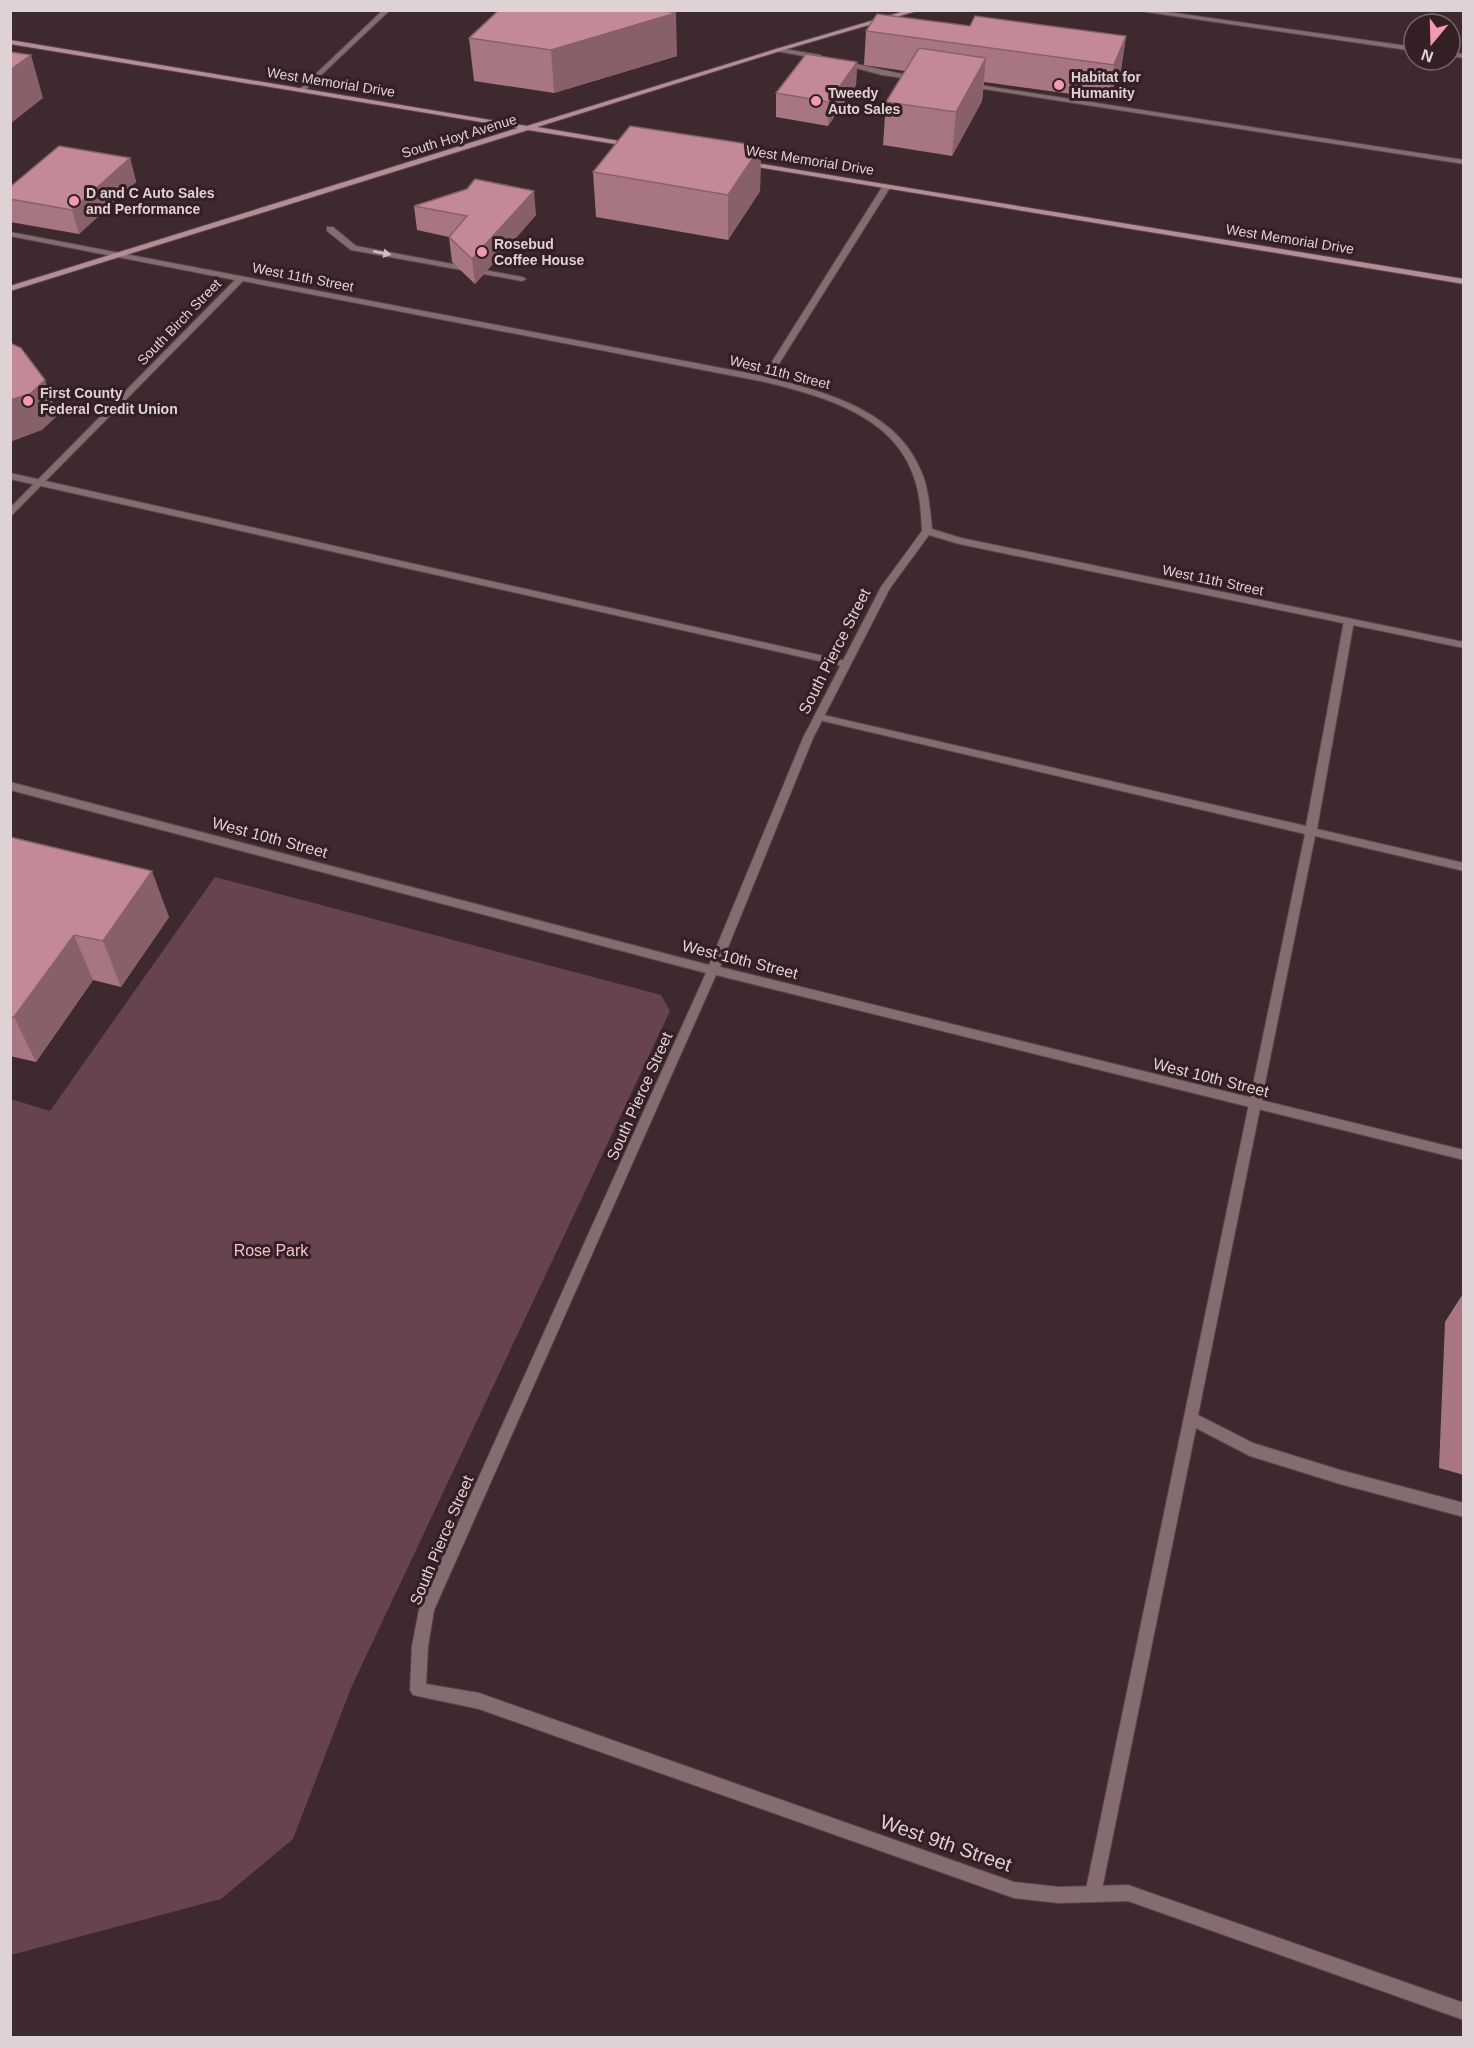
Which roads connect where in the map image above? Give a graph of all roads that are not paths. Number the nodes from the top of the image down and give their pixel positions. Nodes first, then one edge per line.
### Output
1 (387, 10) edge
2 (917, 10) edge
3 (1136, 10) edge
4 (10, 42) edge
5 (1402, 47) edge
6 (778, 50) junction
7 (926, 79) edge
8 (962, 84) edge
9 (301, 91) junction
10 (533, 128) junction
11 (642, 146) edge
12 (738, 162) edge
13 (1464, 162) edge
14 (887, 186) junction
15 (330, 229) dead end
16 (10, 234) edge
17 (122, 256) junction
18 (241, 278) junction
19 (522, 279) dead end
20 (1464, 282) edge
21 (10, 289) edge
22 (765, 379) junction
23 (10, 476) edge
24 (40, 483) junction
25 (10, 514) edge
26 (927, 531) junction
27 (1349, 621) junction
28 (1464, 645) edge
29 (846, 664) junction
30 (819, 717) junction
31 (10, 786) edge
32 (1311, 831) junction
33 (1464, 867) edge
34 (713, 970) junction
35 (1256, 1105) junction
36 (1464, 1155) edge
37 (1191, 1418) junction
38 (1464, 1510) edge
39 (418, 1690) joint
40 (1093, 1894) junction
41 (1464, 2012) edge

1 - 9 street
2 - 6 main road, South Hoyt Avenue
3 - 5 street
4 - 9 main road, West Memorial Drive
6 - 7 street
6 - 10 main road, South Hoyt Avenue
8 - 13 street
9 - 10 main road, West Memorial Drive
10 - 11 main road, West Memorial Drive
10 - 17 main road, South Hoyt Avenue
12 - 14 main road, West Memorial Drive
14 - 20 main road, West Memorial Drive
14 - 22 street
15 -> 19 street
16 - 17 street, West 11th Street
17 - 18 street, West 11th Street
17 - 21 main road, South Hoyt Avenue
18 - 22 street, West 11th Street
18 - 24 street, South Birch Street
22 - 26 street, West 11th Street
23 - 24 street
24 - 25 street, South Birch Street
24 - 29 street
26 - 27 street, West 11th Street
26 - 29 street, South Pierce Street
27 - 28 street, West 11th Street
27 - 32 street
29 - 30 street, South Pierce Street
30 - 32 street
30 - 34 street, South Pierce Street
31 - 34 street, West 10th Street
32 - 33 street
32 - 35 street
34 - 35 street, West 10th Street
34 - 39 street, South Pierce Street
35 - 36 street, West 10th Street
35 - 37 street
37 - 38 street
37 - 40 street
39 - 40 street, West 9th Street
40 - 41 street, West 9th Street

